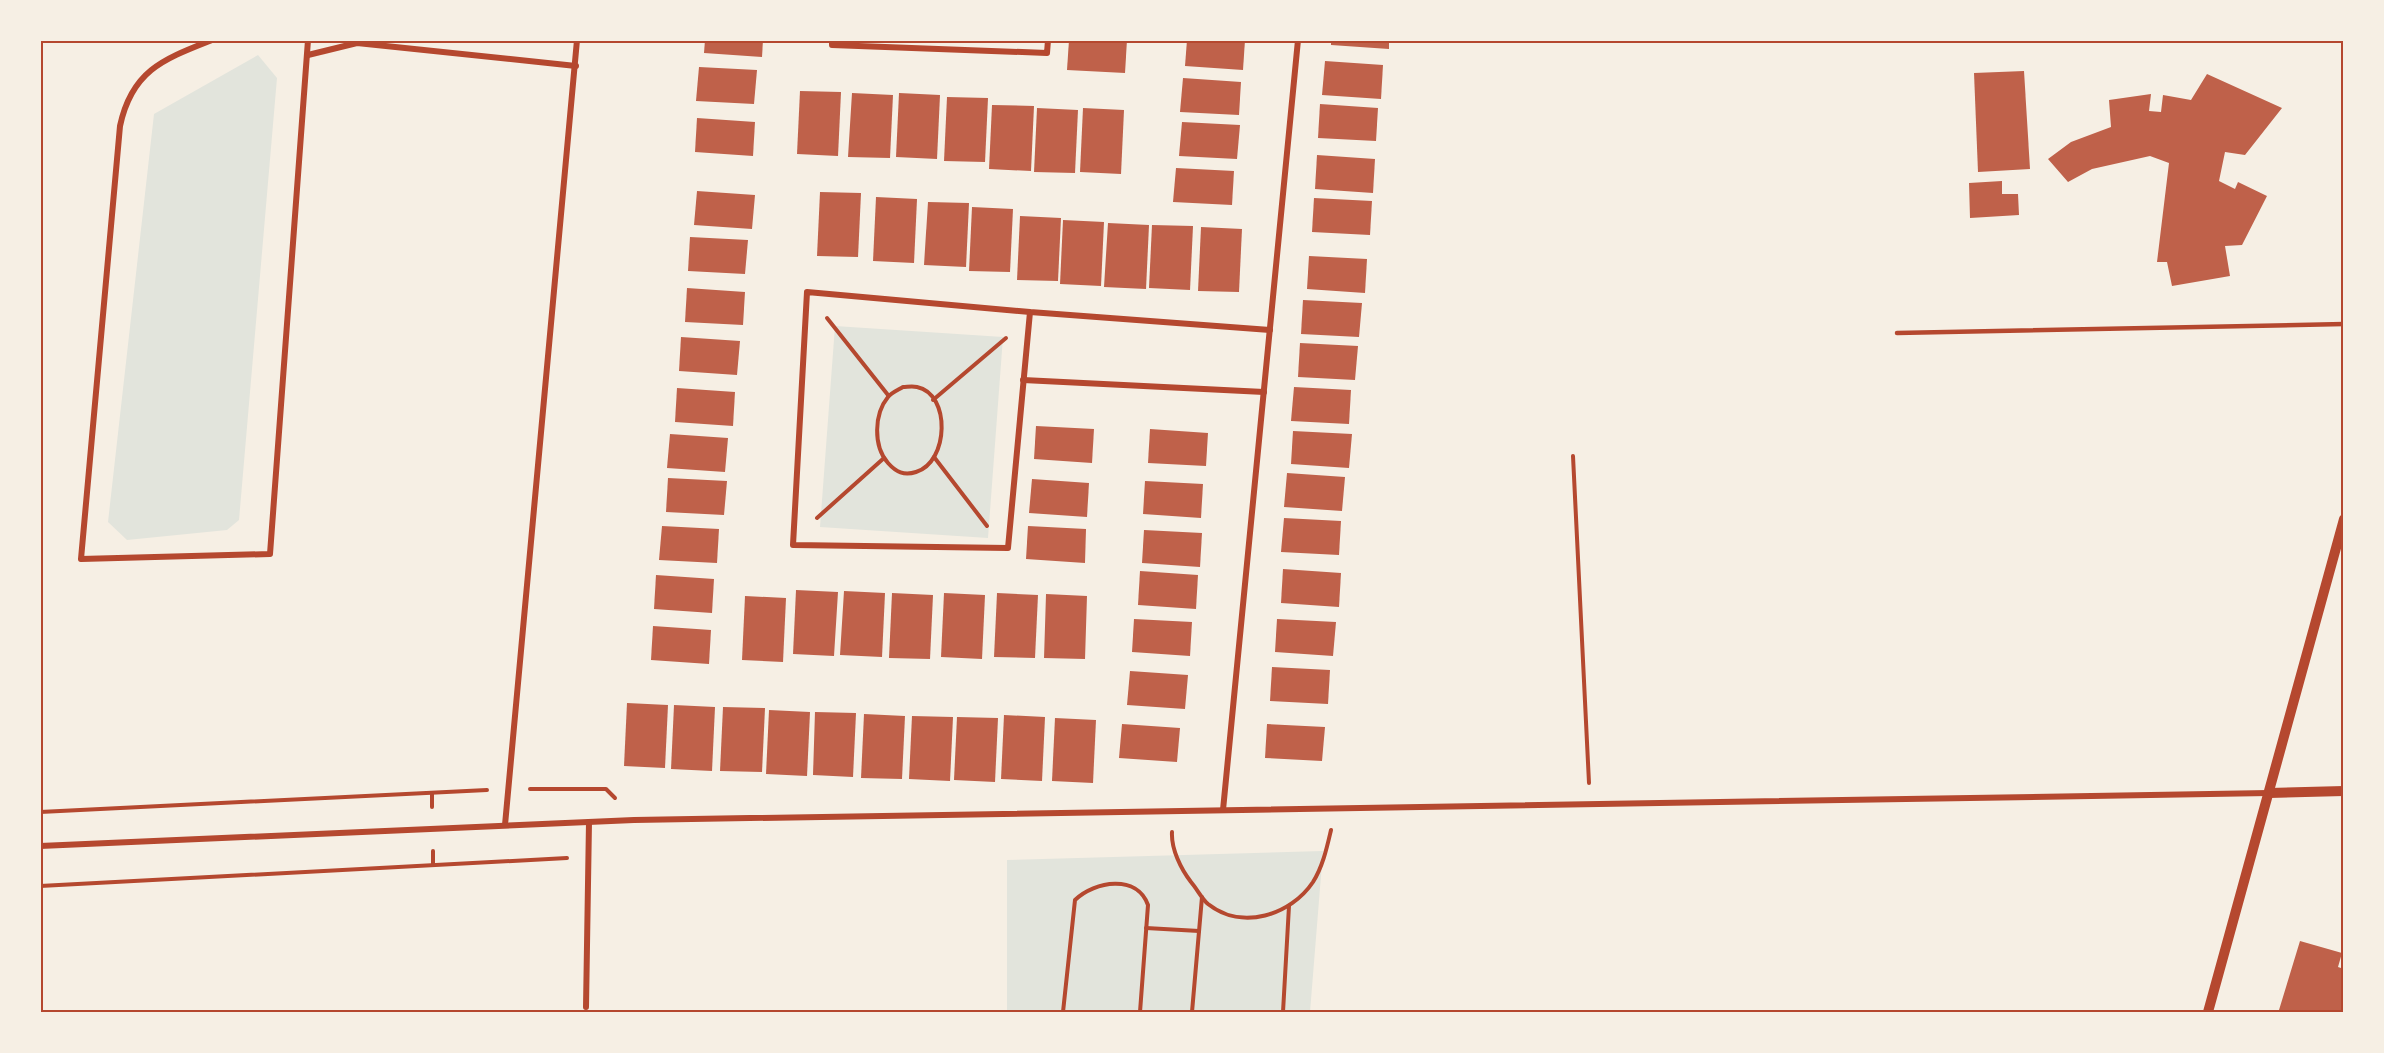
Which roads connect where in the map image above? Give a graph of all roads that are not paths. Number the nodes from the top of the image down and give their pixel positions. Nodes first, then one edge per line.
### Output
1 (212, 40) edge
2 (308, 40) edge
3 (577, 40) edge
4 (832, 40) edge
5 (1048, 40) edge
6 (1298, 40) edge
7 (308, 55) junction
8 (576, 66) junction
9 (1030, 315) junction
10 (2343, 324) edge
11 (1270, 330) junction
12 (1896, 333) dead end
13 (1023, 380) junction
14 (1264, 392) junction
15 (2343, 519) edge
16 (2343, 791) edge
17 (2268, 794) junction
18 (1223, 810) junction
19 (589, 822) junction
20 (505, 825) junction
21 (40, 846) edge
22 (586, 1007) dead end
23 (2208, 1012) edge

1 - 7 street
2 - 7 street
3 - 8 street
4 - 5 street
6 - 11 street
7 - 8 street
8 - 20 street
9 - 11 street
9 - 13 street
9 - 13 street
10 - 12 lane
11 - 14 street
13 - 14 street
14 - 18 street
15 - 17 street
16 - 17 street
17 - 18 street
17 - 23 street
18 - 19 street
19 - 20 street
19 - 22 street
20 - 21 street

